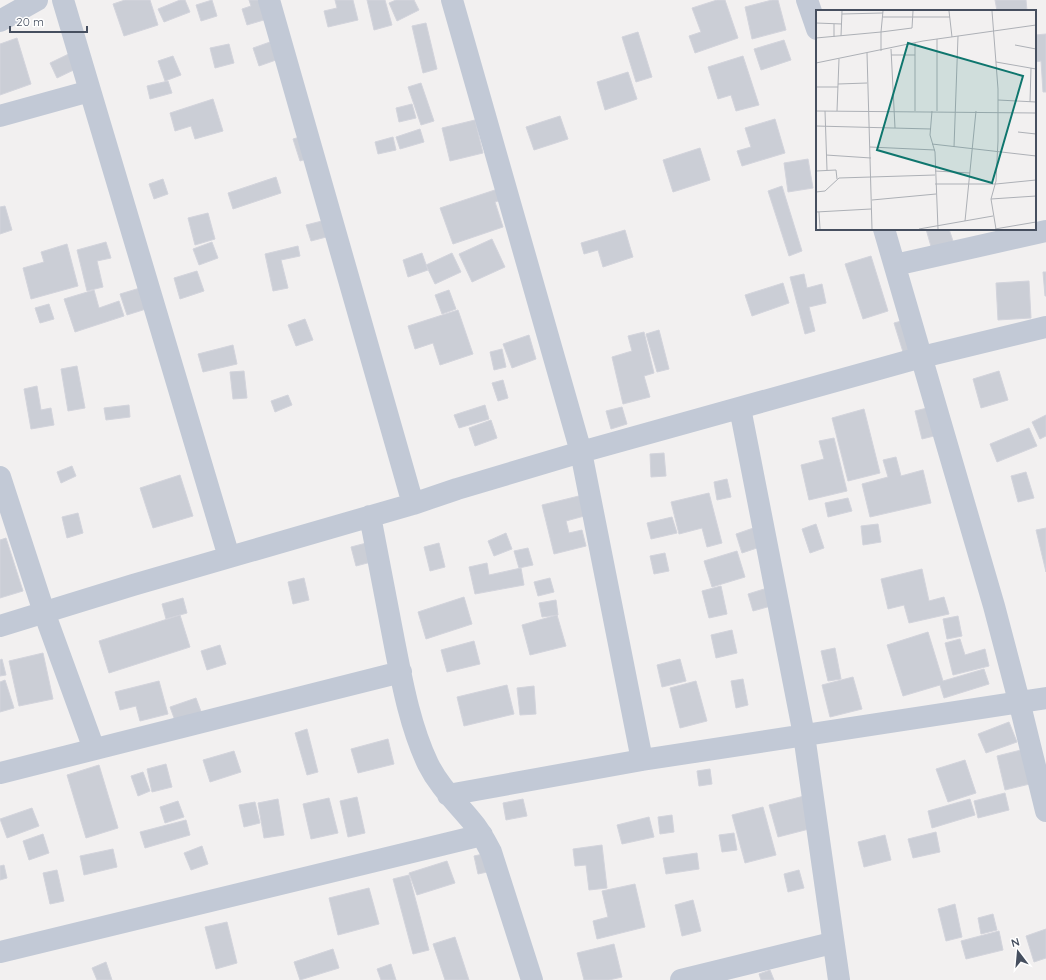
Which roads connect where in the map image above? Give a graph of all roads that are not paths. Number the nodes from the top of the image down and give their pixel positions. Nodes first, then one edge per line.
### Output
1 (38, 0) edge
2 (63, 0) edge
3 (269, 0) edge
4 (452, 0) edge
5 (807, 0) edge
6 (0, 21) edge
7 (816, 26) edge
8 (90, 91) junction
9 (0, 116) edge
10 (884, 230) edge
11 (1046, 231) edge
12 (895, 265) junction
13 (1046, 327) edge
14 (922, 357) junction
15 (740, 408) junction
16 (581, 452) junction
17 (0, 477) edge
18 (413, 504) junction
19 (370, 516) junction
20 (229, 558) junction
21 (44, 612) junction
22 (0, 626) edge
23 (401, 672) junction
24 (1046, 698) edge
25 (1019, 701) junction
26 (804, 735) junction
27 (94, 749) junction
28 (642, 760) junction
29 (0, 773) edge
30 (448, 795) junction
31 (1046, 811) edge
32 (482, 835) junction
33 (832, 942) junction
34 (0, 952) edge
35 (532, 980) edge
36 (681, 980) edge
37 (839, 980) edge

1 - 6 street
2 - 8 street
3 - 18 street
4 - 16 street
5 - 7 street
8 - 9 street
8 - 20 street
10 - 12 street
11 - 12 street
12 - 14 street
13 - 14 street
14 - 15 street
14 - 25 street
15 - 16 street
15 - 26 street
16 - 18 street
16 - 28 street
17 - 21 street
18 - 19 street
19 - 20 street
19 - 23 street
20 - 21 street
21 - 22 street
21 - 27 street
23 - 27 street
23 - 30 street
24 - 25 street
25 - 26 street
25 - 31 street
26 - 28 street
26 - 33 street
27 - 29 street
28 - 30 street
30 - 32 street
32 - 34 street
32 - 35 street
33 - 36 street
33 - 37 street

